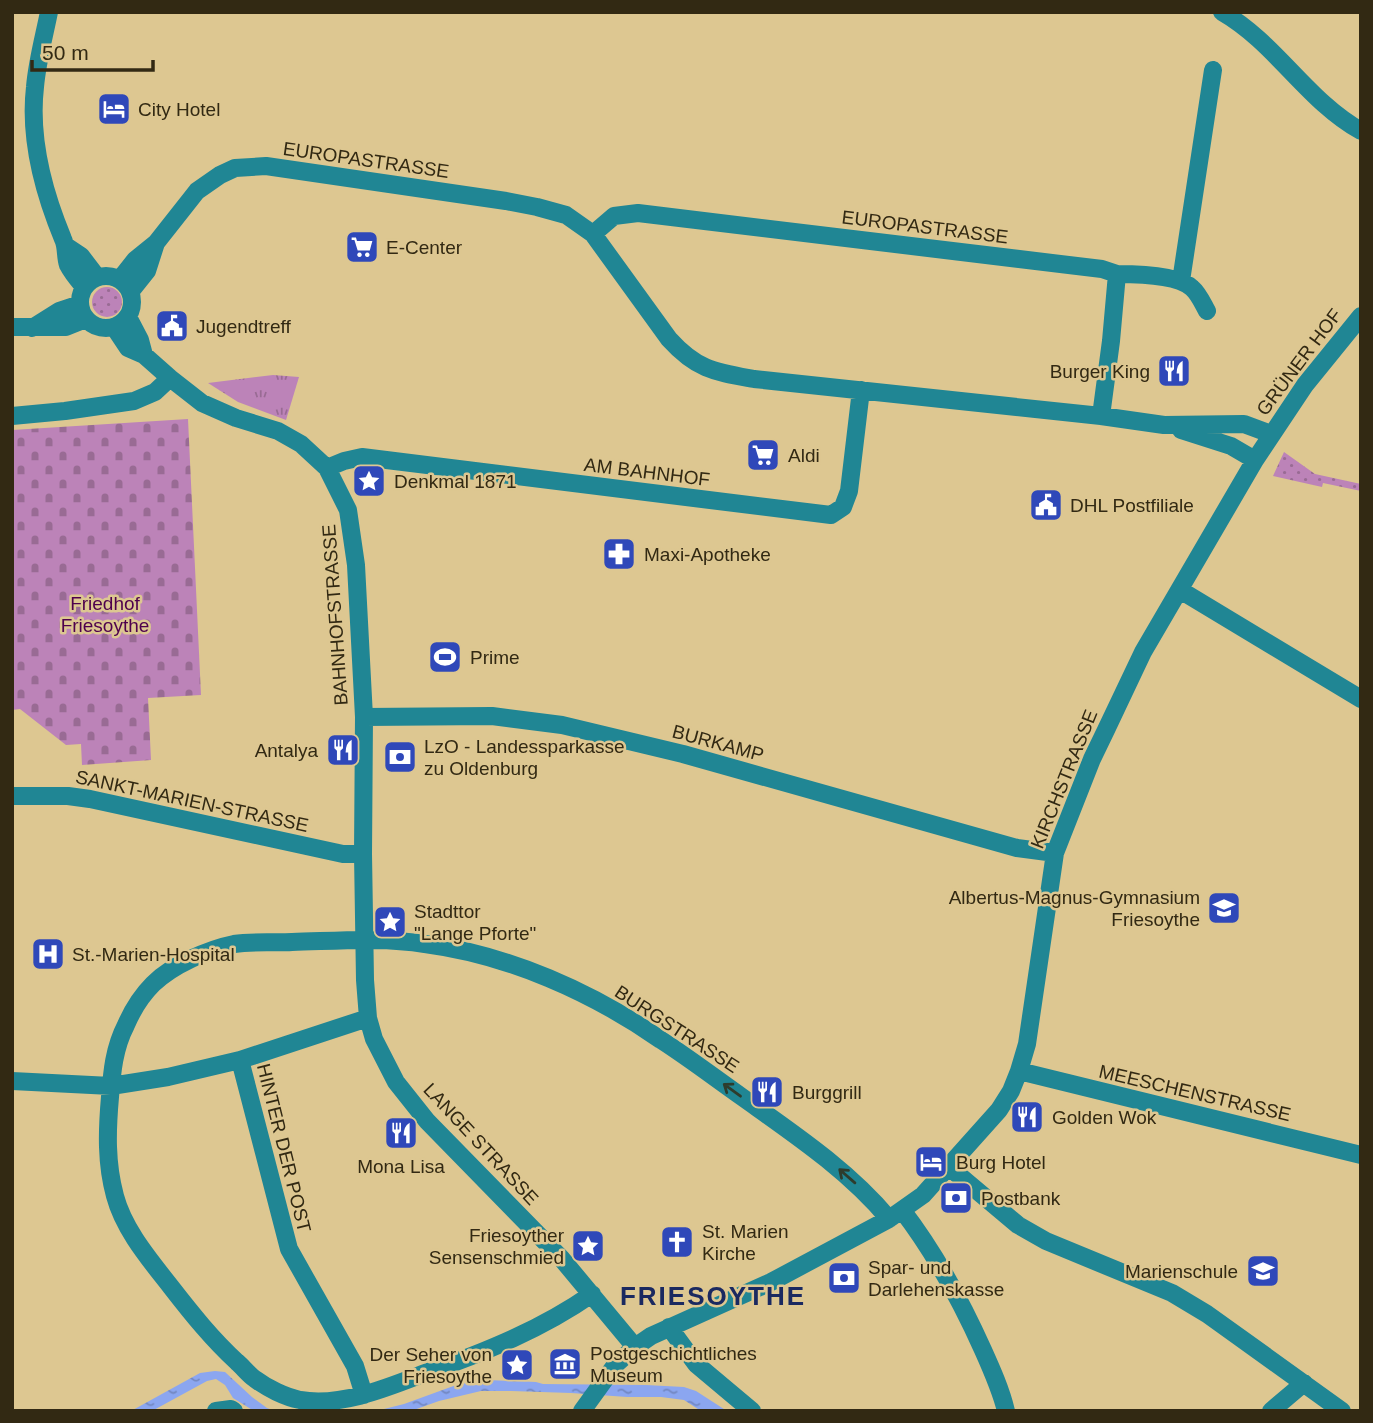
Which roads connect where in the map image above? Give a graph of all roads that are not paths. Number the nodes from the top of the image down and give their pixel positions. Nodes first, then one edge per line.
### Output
1 (49, 12) edge
2 (1222, 12) edge
3 (1213, 70) dead end
4 (1361, 131) edge
5 (593, 234) junction
6 (1117, 274) junction
7 (1181, 281) junction
8 (125, 285) junction
9 (87, 297) junction
10 (1207, 312) dead end
11 (1361, 316) edge
12 (121, 322) junction
13 (12, 327) edge
14 (170, 378) junction
15 (862, 390) junction
16 (12, 416) edge
17 (1101, 416) junction
18 (1164, 425) junction
19 (1271, 434) junction
20 (1255, 460) junction
21 (327, 468) junction
22 (1180, 590) junction
23 (1361, 699) edge
24 (364, 717) junction
25 (12, 796) edge
26 (1055, 853) junction
27 (363, 854) junction
28 (364, 940) junction
29 (368, 1018) junction
30 (240, 1060) junction
31 (1019, 1071) junction
32 (12, 1081) edge
33 (111, 1086) junction
34 (1361, 1155) edge
35 (949, 1167) junction
36 (895, 1214) junction
37 (592, 1294) junction
38 (669, 1327) junction
39 (635, 1347) junction
40 (1304, 1383) junction
41 (364, 1395) junction
42 (338, 1406) edge
43 (585, 1406) edge
44 (216, 1411) edge
45 (234, 1411) edge
46 (752, 1411) edge
47 (1006, 1411) edge
48 (1271, 1411) edge
49 (1342, 1411) edge

1 - 9 street
2 - 4 street
3 - 7 street
5 - 6 street, EUROPASTRASSE
5 - 8 street, EUROPASTRASSE
5 - 15 street, EUROPASTRASSE
6 - 7 street, EUROPASTRASSE
6 - 17 street
7 - 10 street
8 - 9 street
8 - 12 street
9 - 12 street
9 - 13 street
11 - 19 street, GRÜNER HOF
12 - 14 street, BAHNHOFSTRASSE
14 - 16 street
14 - 21 street, BAHNHOFSTRASSE
15 - 17 street, EUROPASTRASSE
15 - 21 street, AM BAHNHOF
17 - 18 street, EUROPASTRASSE
18 - 19 street, EUROPASTRASSE
18 - 20 street, EUROPASTRASSE
19 - 20 street, KIRCHSTRASSE
20 - 22 street, KIRCHSTRASSE
21 - 24 street, BAHNHOFSTRASSE
22 - 23 street
22 - 26 street, KIRCHSTRASSE
24 - 26 street, BURKAMP
24 - 27 street, BAHNHOFSTRASSE
25 - 27 street, SANKT-MARIEN-STRASSE
26 - 31 street, KIRCHSTRASSE
27 - 28 street, BAHNHOFSTRASSE
28 - 29 street, LANGE STRASSE
28 - 33 street, BURGSTRASSE
36 -> 28 street, BURGSTRASSE
29 - 30 street
29 - 37 street, LANGE STRASSE
30 - 33 street
30 - 41 street, HINTER DER POST
31 - 34 street, MEESCHENSTRASSE
31 - 35 street, KIRCHSTRASSE
32 - 33 street
33 - 42 street, BURGSTRASSE
35 - 36 street, KIRCHSTRASSE
35 - 40 street
36 - 38 street, KIRCHSTRASSE
36 - 47 street, BURGSTRASSE
37 - 39 street, LANGE STRASSE
37 - 41 street, BURGSTRASSE
38 - 39 street, KIRCHSTRASSE
38 - 46 street
39 - 43 street, KIRCHSTRASSE
40 - 48 street
40 - 49 street
41 - 42 street, BURGSTRASSE
44 - 45 street

